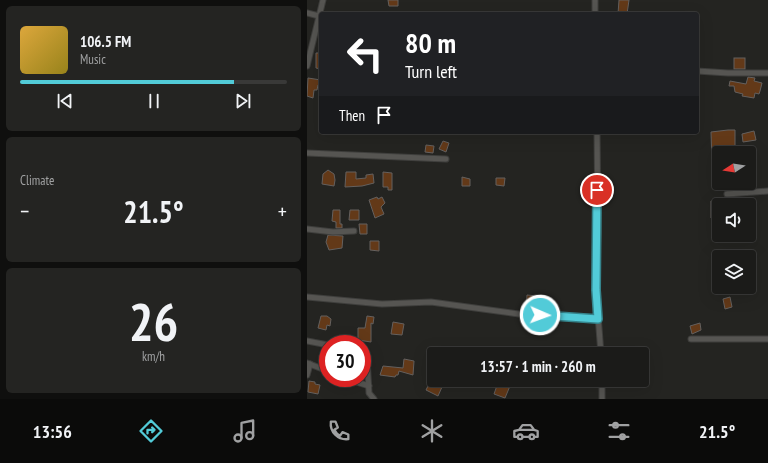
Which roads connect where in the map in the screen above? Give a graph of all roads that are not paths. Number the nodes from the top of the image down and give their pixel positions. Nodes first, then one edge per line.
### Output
1 (323, 0) edge
2 (595, 0) edge
3 (320, 12) edge
4 (595, 12) edge
5 (307, 13) edge
6 (319, 16) joint
7 (318, 31) edge
8 (307, 66) edge
9 (699, 71) edge
10 (768, 73) edge
11 (597, 134) edge
12 (307, 152) edge
13 (446, 159) dead end
14 (768, 191) edge
15 (727, 194) dead end
16 (307, 229) edge
17 (354, 231) dead end
18 (307, 297) edge
19 (598, 319) junction
20 (691, 339) dead end
21 (768, 339) edge
22 (307, 341) edge
23 (319, 343) edge
24 (601, 347) edge
25 (309, 364) edge
26 (319, 368) edge
27 (307, 375) edge
28 (369, 387) edge
29 (602, 387) edge
30 (373, 399) edge
31 (602, 399) edge

1 - 3 street
2 - 4 street
5 - 6 street
6 - 7 street
7 - 8 street
9 - 10 street
11 - 19 street
12 - 13 street
14 - 15 street
16 - 17 street
18 - 19 street
19 - 24 street
20 - 21 street
22 - 23 street
25 - 26 street
25 - 27 street
28 - 30 street
29 - 31 street

